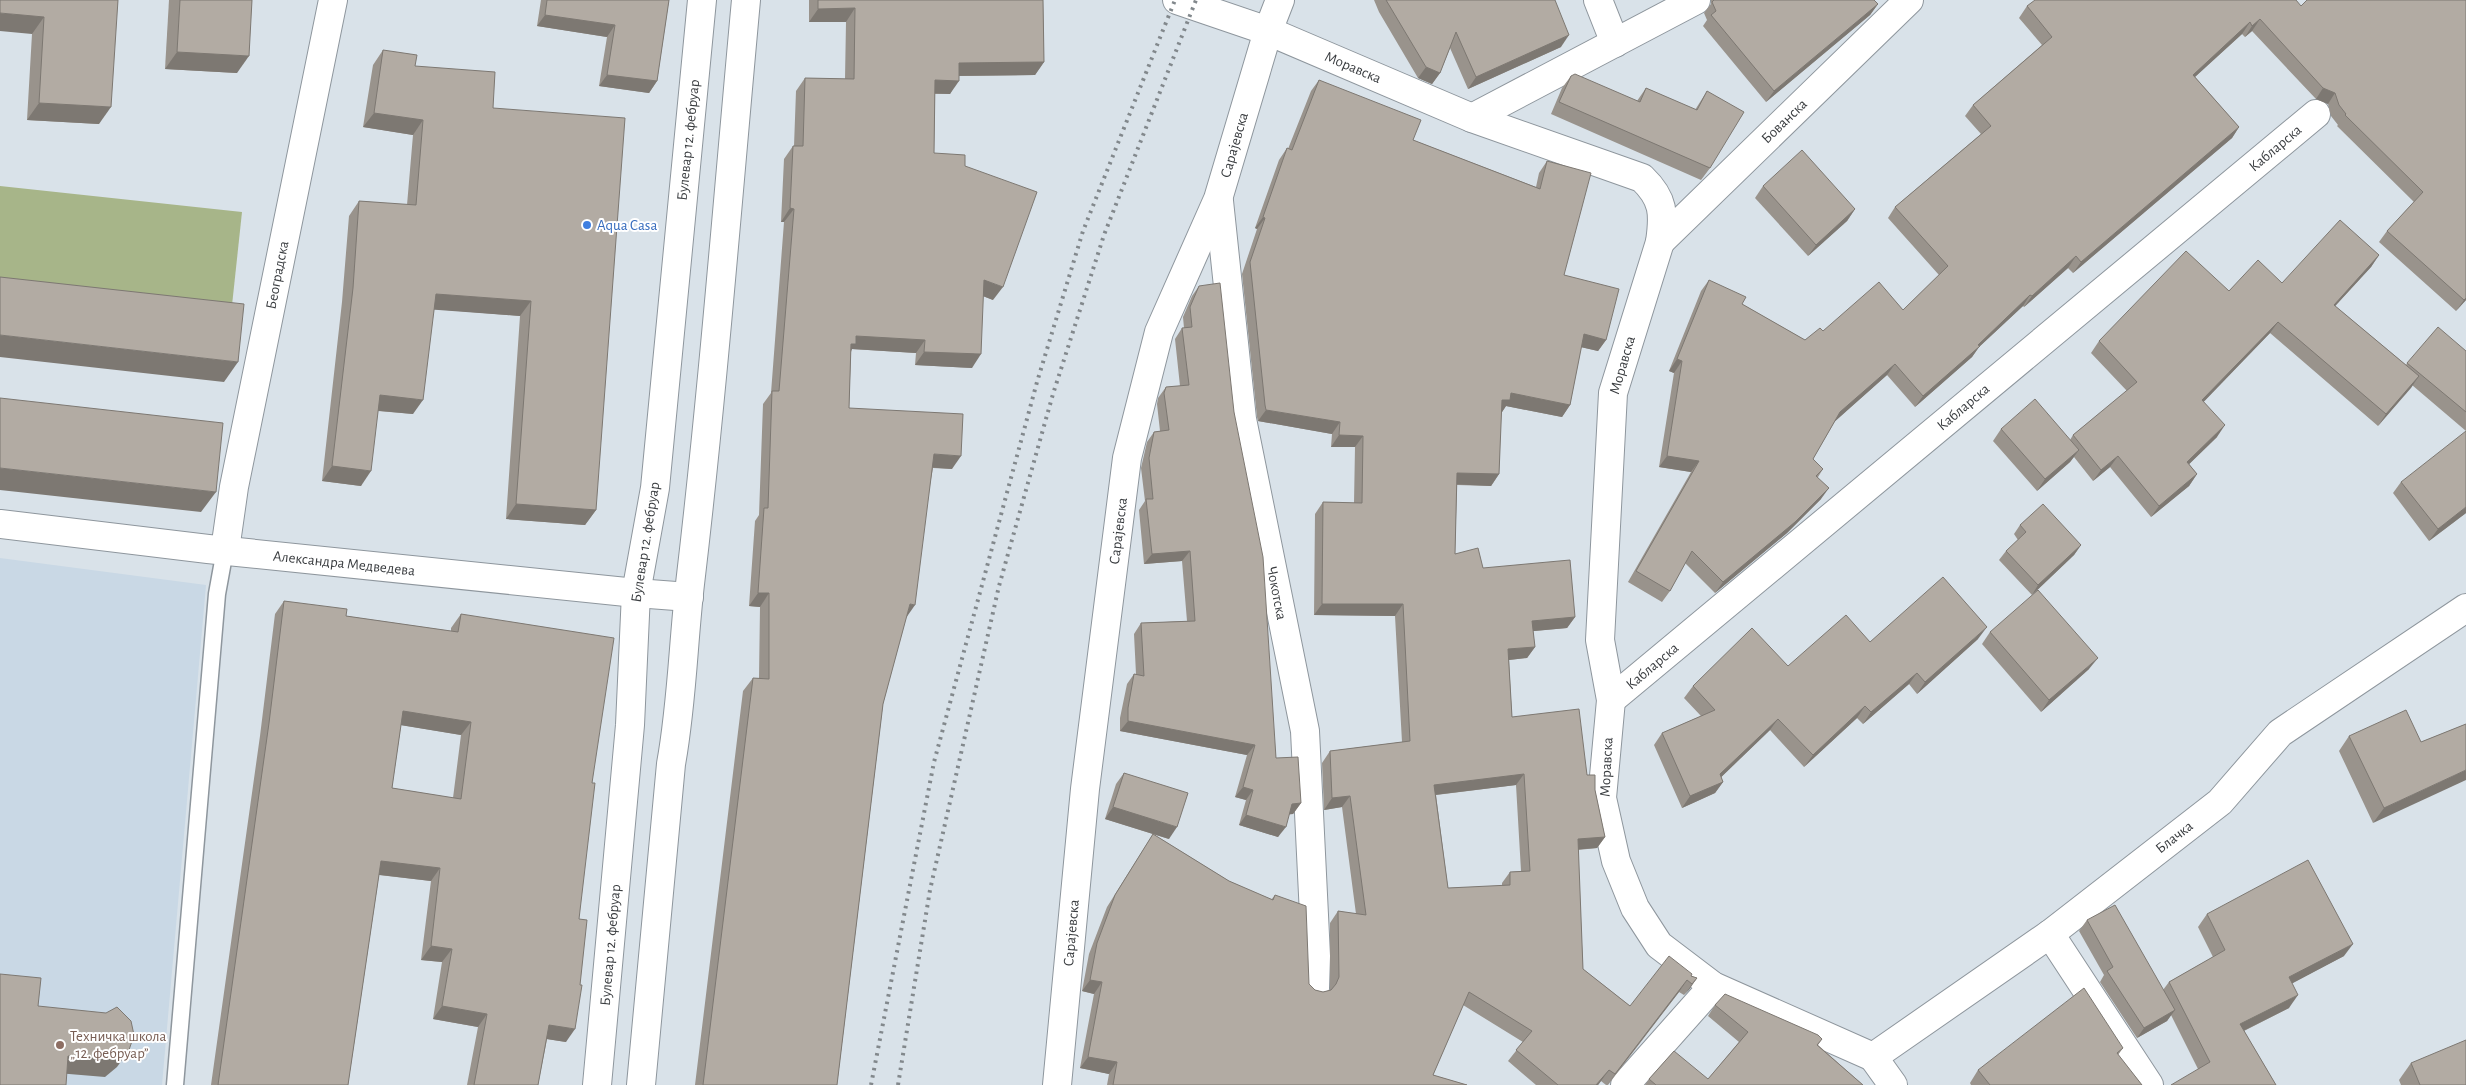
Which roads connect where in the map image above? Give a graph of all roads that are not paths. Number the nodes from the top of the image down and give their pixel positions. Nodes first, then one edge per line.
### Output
1 (333, 0) edge
2 (702, 0) edge
3 (746, 0) edge
4 (1177, 0) edge
5 (1280, 0) edge
6 (1598, 0) edge
7 (1696, 0) edge
8 (1909, 0) edge
9 (1268, 31) junction
10 (1615, 43) junction
11 (2316, 114) dead end
12 (1472, 118) junction
13 (1218, 199) junction
14 (1660, 242) junction
15 (0, 524) edge
16 (225, 550) junction
17 (636, 593) junction
18 (689, 597) junction
19 (2466, 608) edge
20 (1611, 700) junction
21 (2050, 934) junction
22 (1713, 986) junction
23 (1315, 988) edge
24 (1873, 1057) junction
25 (175, 1085) edge
26 (597, 1085) edge
27 (641, 1085) edge
28 (1057, 1085) edge
29 (1625, 1085) edge
30 (1893, 1085) edge
31 (2149, 1085) edge

1 - 16 street, Београдска
2 - 17 street, Булевар 12. фебруар
3 - 18 street
4 - 9 street, Моравска
5 - 9 street, Сарајевска
6 - 10 street
7 - 10 street
8 - 14 street, Бованска
9 - 12 street, Моравска
9 - 13 street, Сарајевска
10 - 12 street
11 - 20 street, Кабларска
12 - 14 street, Моравска
13 - 23 street, Чокотска
13 - 28 street, Сарајевска
14 - 20 street, Моравска
15 - 16 street, Александра Медведева
16 - 17 street, Александра Медведева
16 - 25 lane
17 - 18 street, Александра Медведева
17 - 26 street, Булевар 12. фебруар
18 - 27 street
19 - 21 street, Блачка
20 - 22 street, Моравска
21 - 24 street, Блачка
21 - 31 street
22 - 24 street, Моравска
22 - 29 street
24 - 30 street

